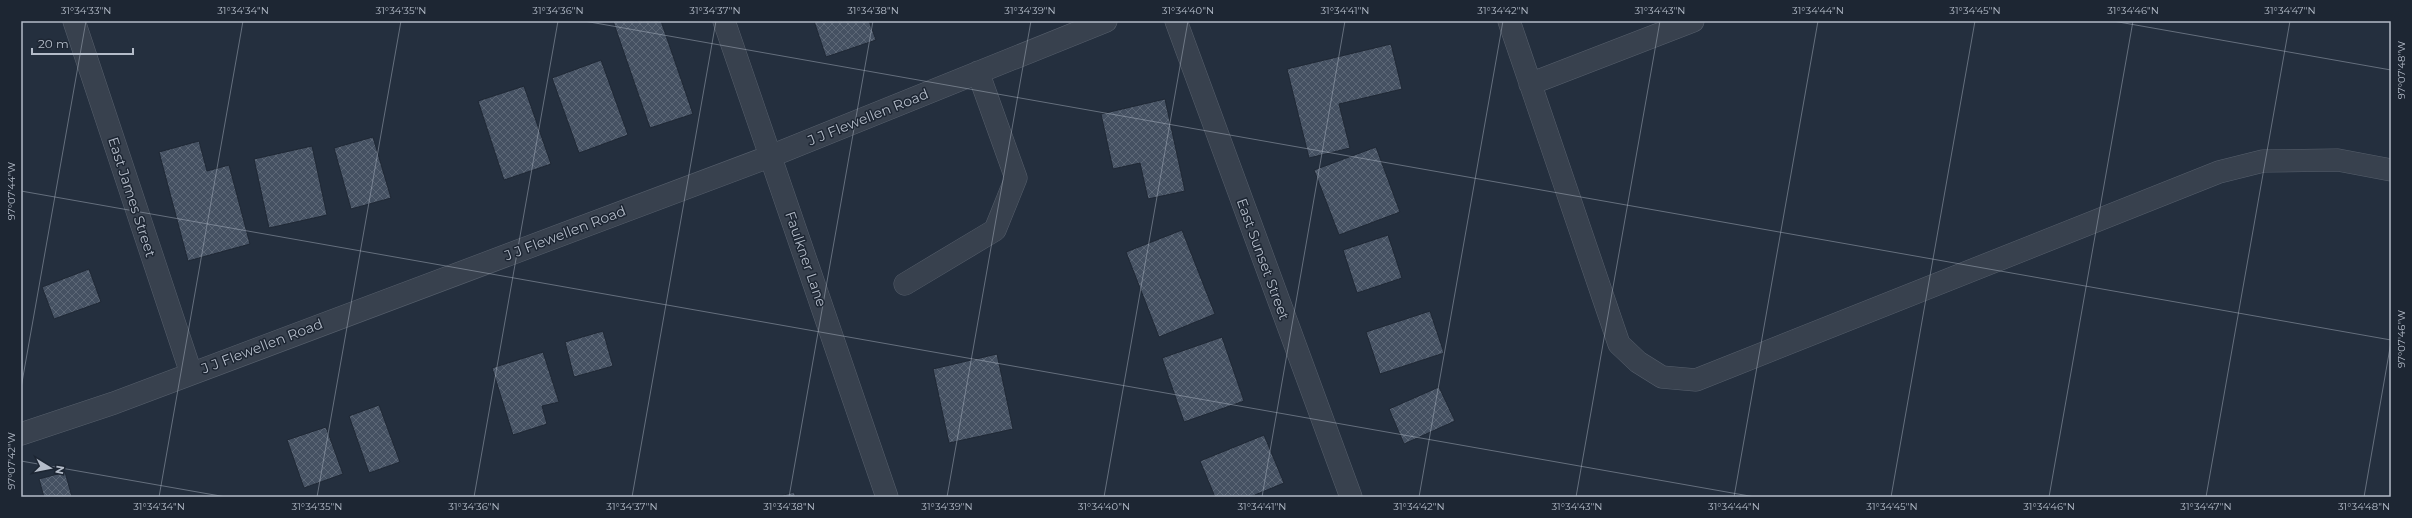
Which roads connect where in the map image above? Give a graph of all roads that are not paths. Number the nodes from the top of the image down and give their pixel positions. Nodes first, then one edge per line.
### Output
1 (74, 21) edge
2 (724, 21) edge
3 (1106, 21) edge
4 (1176, 21) edge
5 (1509, 21) edge
6 (1693, 21) edge
7 (978, 72) junction
8 (1530, 84) junction
9 (771, 156) junction
10 (2391, 170) edge
11 (905, 284) dead end
12 (191, 373) junction
13 (21, 434) edge
14 (887, 497) edge
15 (1351, 497) edge

1 - 12 street, East James Street
2 - 9 street, Faulkner Lane
3 - 7 street, J J Flewellen Road
4 - 15 street, East Sunset Street
5 - 8 street
6 - 8 street
7 - 9 street, J J Flewellen Road
7 - 11 street
8 - 10 street
9 - 12 street, J J Flewellen Road
9 - 14 street, Faulkner Lane
12 - 13 street, J J Flewellen Road

